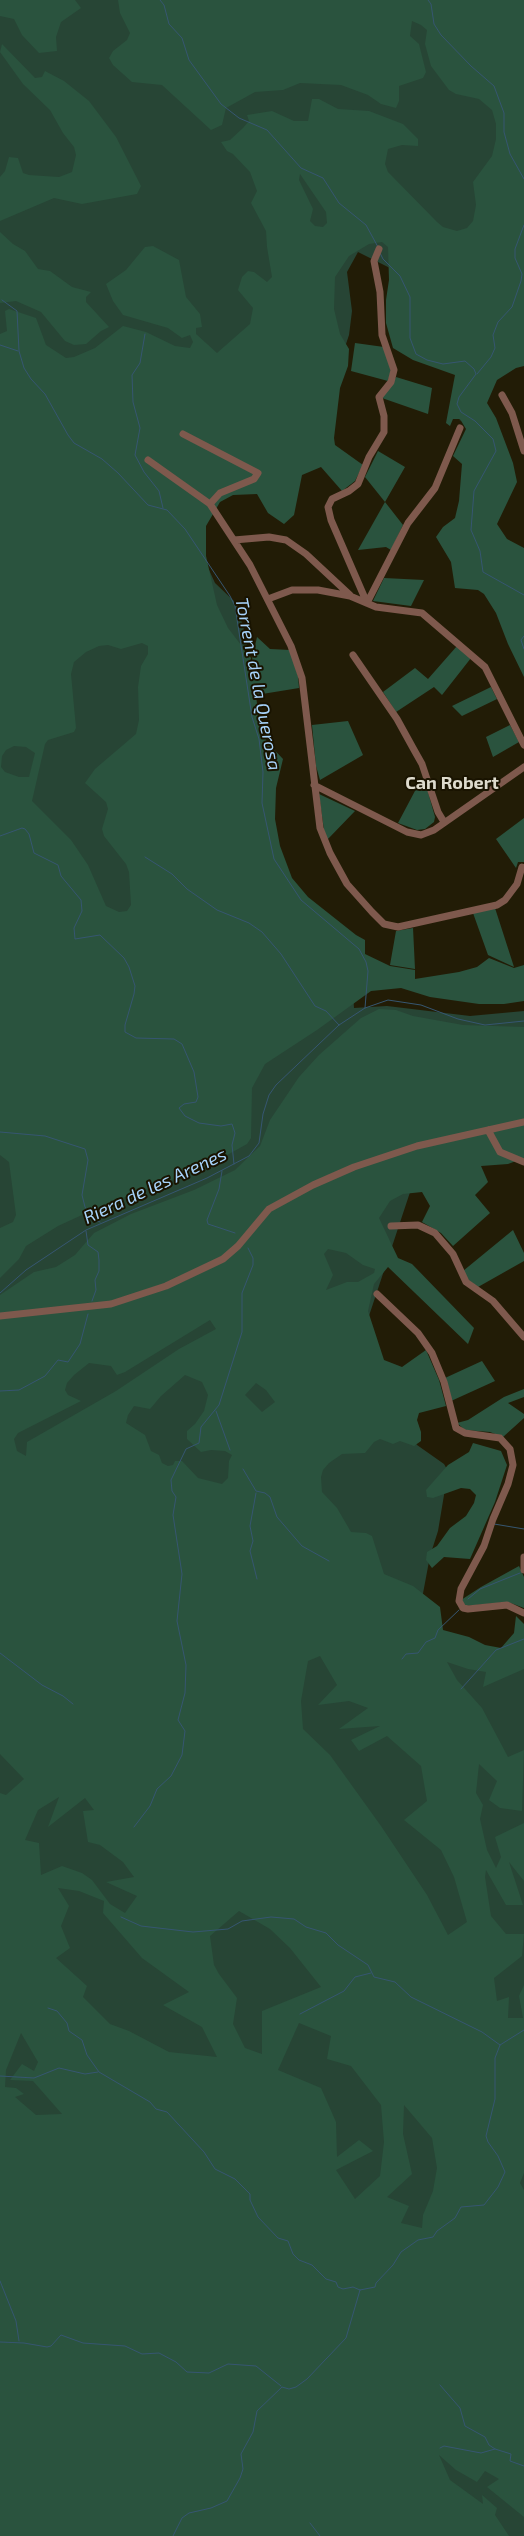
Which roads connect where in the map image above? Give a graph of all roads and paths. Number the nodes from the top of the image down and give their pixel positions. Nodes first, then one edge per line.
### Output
1 (379, 249) dead end
2 (502, 395) dead end
3 (460, 428) dead end
4 (183, 434) dead end
5 (524, 451) edge
6 (148, 460) dead end
7 (210, 504) junction
8 (234, 540) junction
9 (350, 596) junction
10 (268, 599) junction
11 (367, 603) junction
12 (353, 655) dead end
13 (524, 745) edge
14 (524, 767) edge
15 (314, 785) junction
16 (444, 822) junction
17 (522, 867) dead end
18 (524, 1122) edge
19 (488, 1130) junction
20 (524, 1162) edge
21 (391, 1226) dead end
22 (377, 1294) dead end
23 (0, 1316) edge
24 (524, 1337) edge
25 (524, 1557) edge
26 (524, 1570) edge
27 (524, 1613) edge

1 - 11 street
2 - 5 street
3 - 11 street
4 - 7 street
6 - 7 street
7 - 8 street
8 - 9 street
8 - 10 street
9 - 10 street
9 - 11 street
10 - 15 street
11 - 13 street
12 - 16 street
14 - 16 street
15 - 16 street
15 - 17 street
18 - 19 street
19 - 20 street
19 - 23 street
21 - 24 street
22 - 27 street
25 - 26 street

